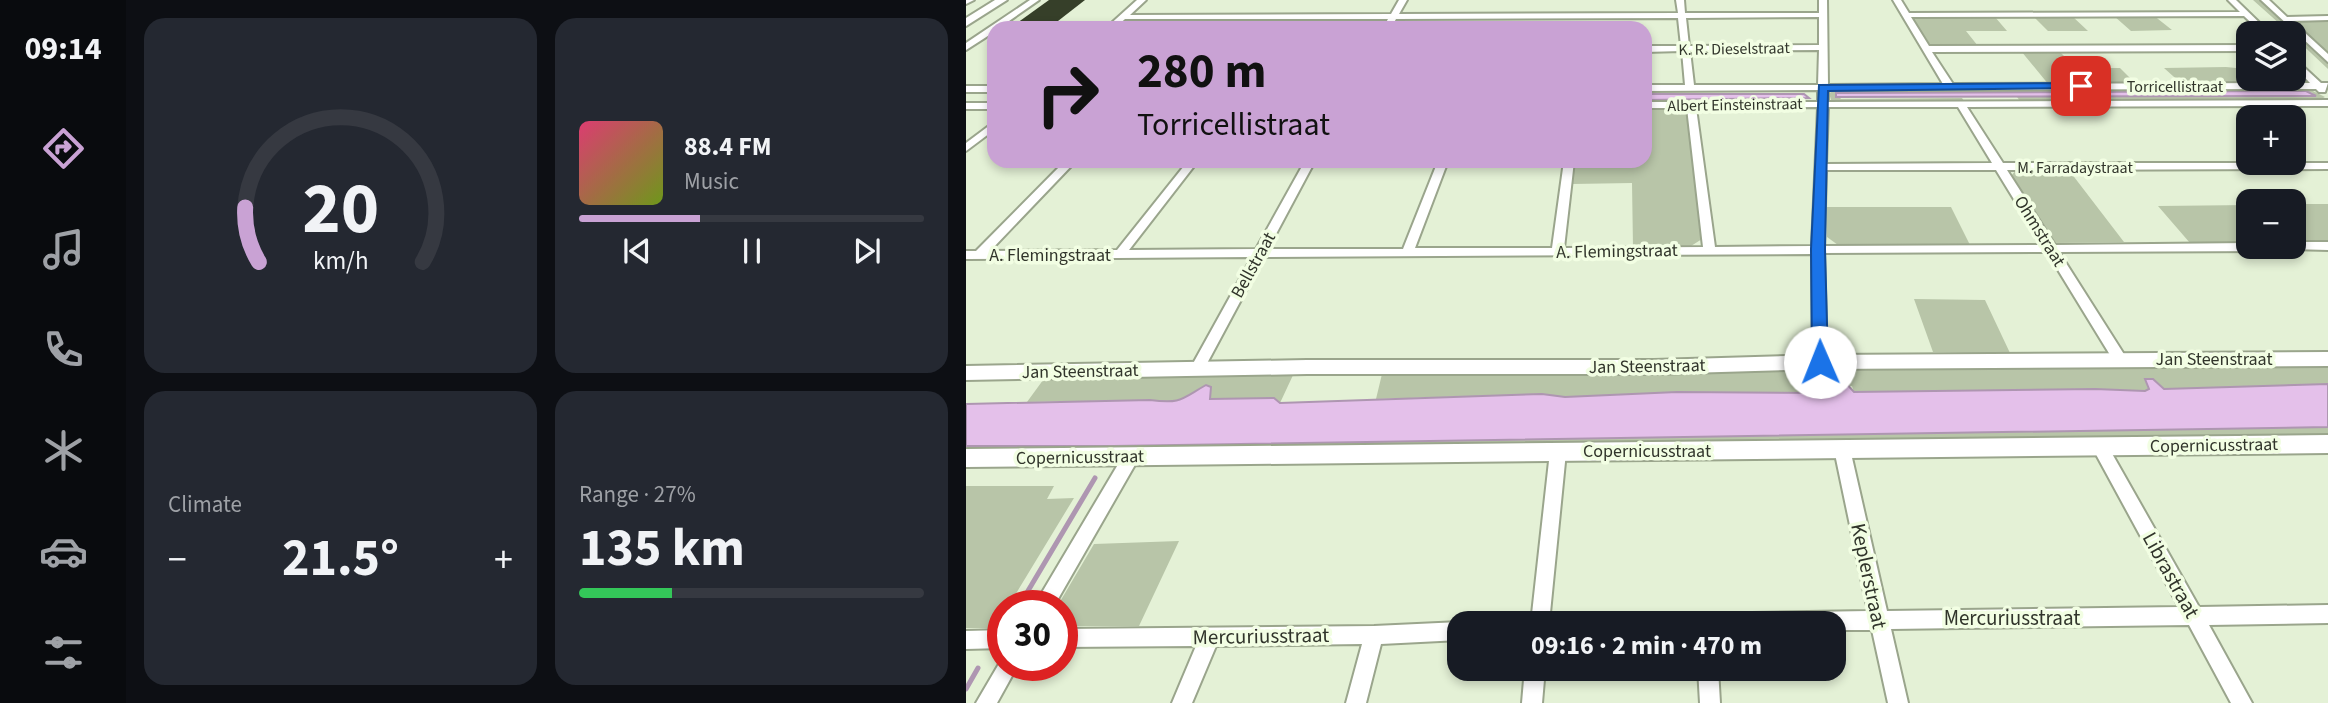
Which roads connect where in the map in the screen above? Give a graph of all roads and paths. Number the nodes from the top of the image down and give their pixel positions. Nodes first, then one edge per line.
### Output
1 (1002, 0) edge
2 (1035, 0) edge
3 (1142, 0) edge
4 (1403, 0) edge
5 (1680, 0) edge
6 (1823, 0) edge
7 (1897, 0) edge
8 (2232, 0) edge
9 (2265, 0) edge
10 (2246, 14) junction
11 (1394, 15) junction
12 (1683, 15) junction
13 (1823, 15) junction
14 (1906, 15) junction
15 (1123, 17) junction
16 (2328, 18) edge
17 (2285, 19) junction
18 (1004, 21) edge
19 (1118, 21) edge
20 (1391, 21) edge
21 (2253, 21) edge
22 (966, 23) edge
23 (987, 33) edge
24 (966, 47) edge
25 (1824, 47) junction
26 (2236, 48) edge
27 (1652, 49) edge
28 (1686, 49) junction
29 (1926, 49) junction
30 (2327, 57) edge
31 (2306, 71) edge
32 (1949, 86) junction
33 (2323, 86) edge
34 (1652, 88) edge
35 (1690, 88) junction
36 (1822, 88) junction
37 (966, 89) edge
38 (987, 89) edge
39 (2328, 96) edge
40 (1960, 103) junction
41 (2328, 103) edge
42 (1823, 104) junction
43 (1652, 105) edge
44 (1691, 105) junction
45 (966, 106) edge
46 (987, 106) edge
47 (987, 131) edge
48 (966, 148) edge
49 (2328, 166) edge
50 (1821, 167) junction
51 (1999, 167) junction
52 (1064, 168) edge
53 (1188, 168) edge
54 (1306, 168) edge
55 (1440, 168) edge
56 (1568, 168) edge
57 (2306, 246) edge
58 (2328, 246) edge
59 (2051, 247) junction
60 (2236, 247) edge
61 (1818, 249) junction
62 (1709, 250) junction
63 (1558, 252) junction
64 (1258, 253) junction
65 (1408, 253) junction
66 (1120, 254) junction
67 (973, 255) edge
68 (2120, 359) junction
69 (2328, 359) edge
70 (1820, 362) junction
71 (1197, 369) junction
72 (966, 373) edge
73 (2328, 444) edge
74 (2100, 447) junction
75 (1842, 449) junction
76 (1558, 452) junction
77 (1132, 456) junction
78 (966, 458) edge
79 (1052, 590) edge
80 (1541, 611) edge
81 (2328, 614) edge
82 (2194, 617) junction
83 (1878, 619) junction
84 (1846, 620) edge
85 (1447, 632) edge
86 (1374, 635) junction
87 (1210, 636) junction
88 (1078, 638) edge
89 (966, 639) edge
90 (987, 639) edge
91 (999, 681) edge
92 (1534, 681) edge
93 (1709, 681) edge
94 (986, 703) edge
95 (1182, 703) edge
96 (1356, 703) edge
97 (1532, 703) edge
98 (1710, 703) edge
99 (1898, 703) edge
100 (2242, 703) edge

1 - 22 street
2 - 18 street
3 - 15 street
4 - 11 street
5 - 12 street
6 - 13 street
7 - 14 street
8 - 10 street
9 - 17 street
10 - 14 street
10 - 21 street
11 - 12 street
11 - 15 street
11 - 20 street
12 - 13 street
12 - 28 street
13 - 25 street
14 - 29 street
15 - 19 street
16 - 17 street
17 - 30 street
23 - 24 street
25 - 28 street, K. R. Dieselstraat
25 - 36 street
26 - 29 street
27 - 28 street, K. R. Dieselstraat
28 - 35 street
29 - 32 street
31 - 33 street
32 - 33 street, Torricellistraat
32 - 36 street, Torricellistraat
33 - 39 street
34 - 35 street, Torricellistraat
35 - 36 street, Torricellistraat
36 - 42 street
37 - 38 street
40 - 41 street, Albert Einsteinstraat
40 - 42 street, Albert Einsteinstraat
40 - 51 street, Ohmstraat
42 - 44 street, Albert Einsteinstraat
42 - 50 street
43 - 44 street, Albert Einsteinstraat
44 - 62 street
45 - 46 street
47 - 48 street
49 - 51 street, M. Farradaystraat
50 - 51 street, M. Farradaystraat
50 - 61 street
51 - 59 street, Ohmstraat
52 - 67 street
53 - 66 street
54 - 64 street, Bellstraat
55 - 65 street
56 - 63 street
57 - 58 street
59 - 60 street, A. Flemingstraat
59 - 61 street, A. Flemingstraat
59 - 68 street, Ohmstraat
61 - 62 street, A. Flemingstraat
61 - 70 street
62 - 63 street, A. Flemingstraat
63 - 65 street, A. Flemingstraat
64 - 65 street, A. Flemingstraat
64 - 66 street, A. Flemingstraat
64 - 71 street, Bellstraat
66 - 67 street, A. Flemingstraat
68 - 69 street, Jan Steenstraat
68 - 70 street, Jan Steenstraat
70 - 71 street, Jan Steenstraat
71 - 72 street, Jan Steenstraat
73 - 74 street, Copernicusstraat
74 - 75 street, Copernicusstraat
74 - 82 street, Librastraat
75 - 76 street, Copernicusstraat
75 - 83 street, Keplerstraat
76 - 77 street, Copernicusstraat
76 - 80 street
77 - 78 street, Copernicusstraat
77 - 79 street
81 - 82 street, Mercuriusstraat
82 - 83 street, Mercuriusstraat
82 - 100 street, Librastraat
83 - 84 street, Mercuriusstraat
83 - 99 street, Keplerstraat
85 - 86 street, Mercuriusstraat
86 - 87 street, Mercuriusstraat
86 - 96 street
87 - 88 street, Mercuriusstraat
87 - 95 street
89 - 90 street
91 - 94 street
92 - 97 street
93 - 98 street

